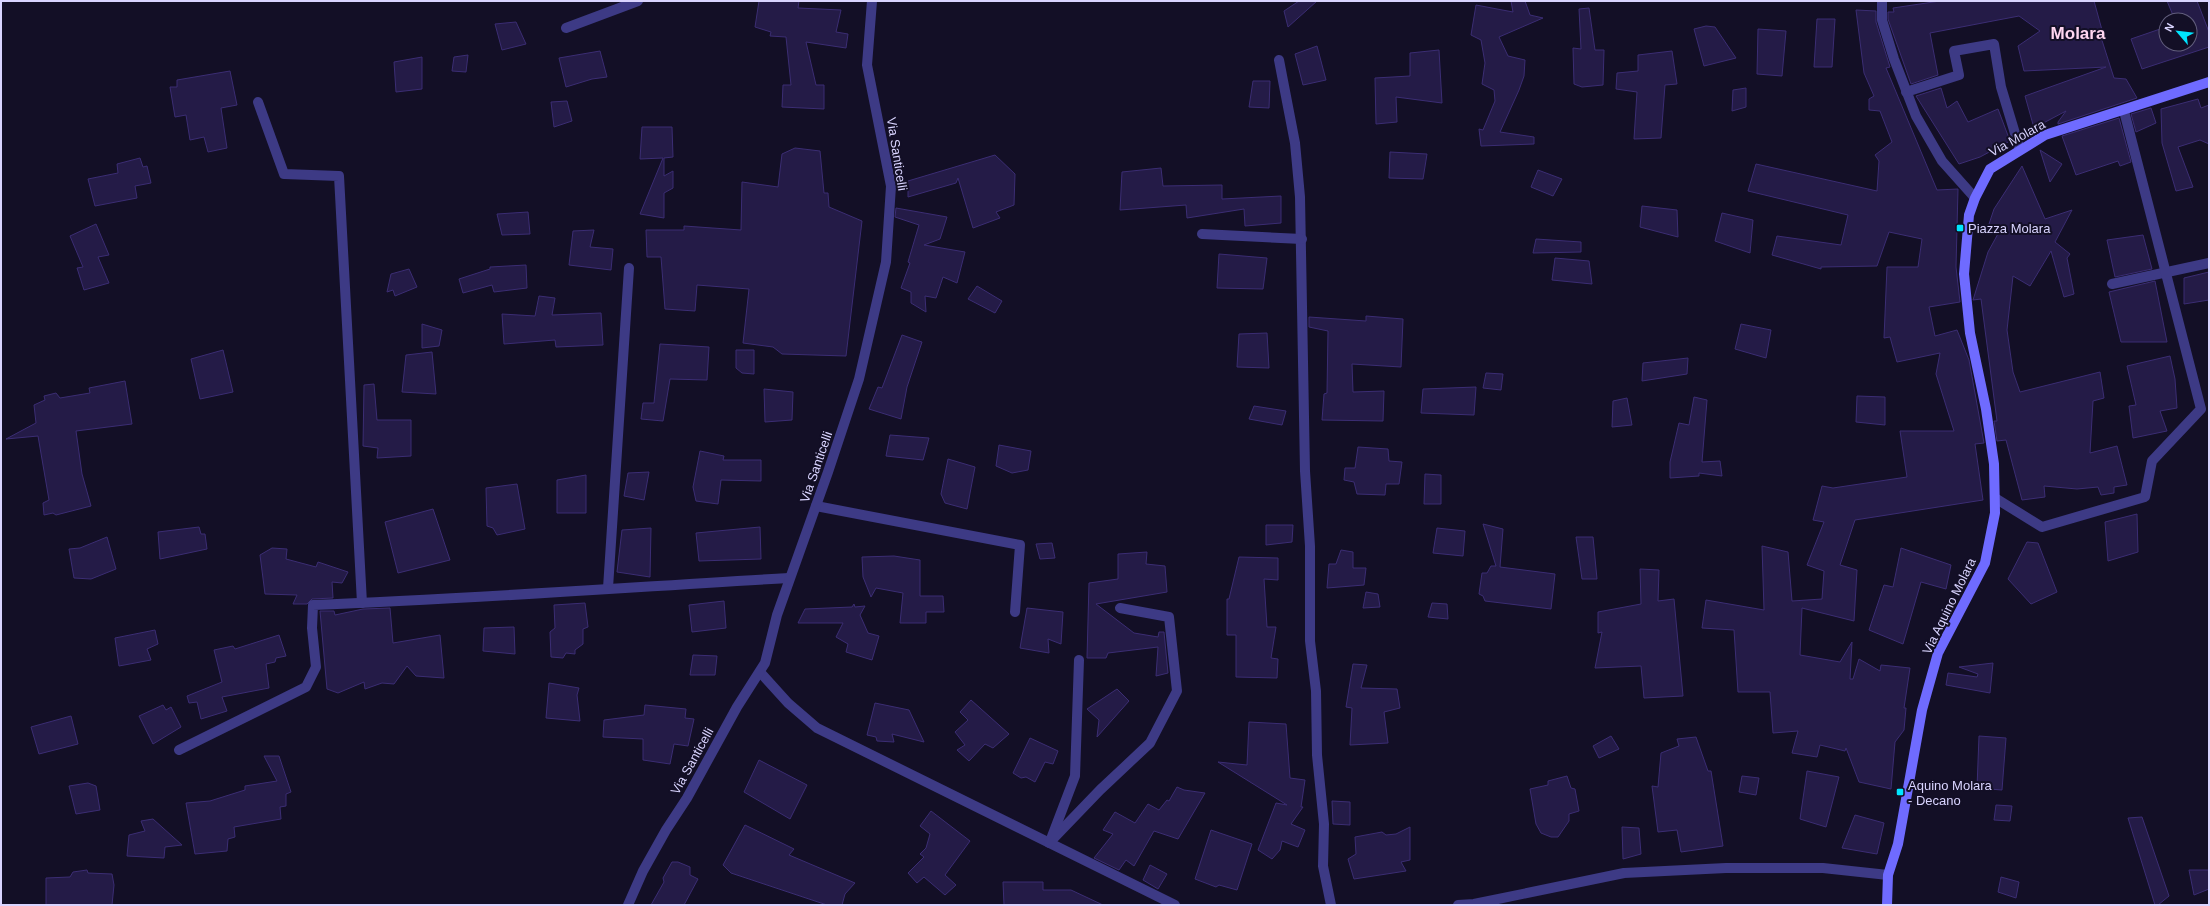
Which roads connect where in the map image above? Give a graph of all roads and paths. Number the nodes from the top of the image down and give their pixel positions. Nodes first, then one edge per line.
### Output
1 (638, 1) edge
2 (872, 1) edge
3 (1882, 1) edge
4 (566, 28) dead end
5 (1279, 60) dead end
6 (2209, 82) edge
7 (1906, 92) junction
8 (258, 102) dead end
9 (2124, 111) junction
10 (2020, 150) junction
11 (1975, 198) junction
12 (1202, 234) dead end
13 (1302, 239) junction
14 (2209, 263) edge
15 (629, 268) dead end
16 (2166, 273) junction
17 (2112, 284) dead end
18 (1995, 498) junction
19 (816, 506) junction
20 (789, 578) junction
21 (608, 588) junction
22 (362, 603) junction
23 (1120, 608) dead end
24 (1015, 612) dead end
25 (1079, 660) dead end
26 (760, 672) junction
27 (178, 750) dead end
28 (1049, 843) junction
29 (1888, 875) junction
30 (628, 905) edge
31 (1175, 905) edge
32 (1331, 905) edge
33 (1458, 905) edge
34 (1887, 905) edge

1 - 4 street
2 - 19 street, Via Santicelli
3 - 7 street
5 - 13 street
6 - 9 street, Via Molara
7 - 10 street
7 - 11 street
8 - 22 street
9 - 10 street, Via Molara
9 - 16 street
10 - 11 street, Via Molara
11 - 18 street, Via Aquino Molara
12 - 13 street
13 - 32 street
14 - 16 street
15 - 21 street
16 - 17 street
16 - 18 street
18 - 29 street, Via Aquino Molara
19 - 20 street, Via Santicelli
19 - 24 street
20 - 21 street
20 - 26 street, Via Santicelli
21 - 22 street
22 - 27 street
23 - 28 street
25 - 28 street
26 - 28 street
26 - 30 street, Via Santicelli
28 - 31 street
29 - 33 street
29 - 34 street, Via Aquino Molara

